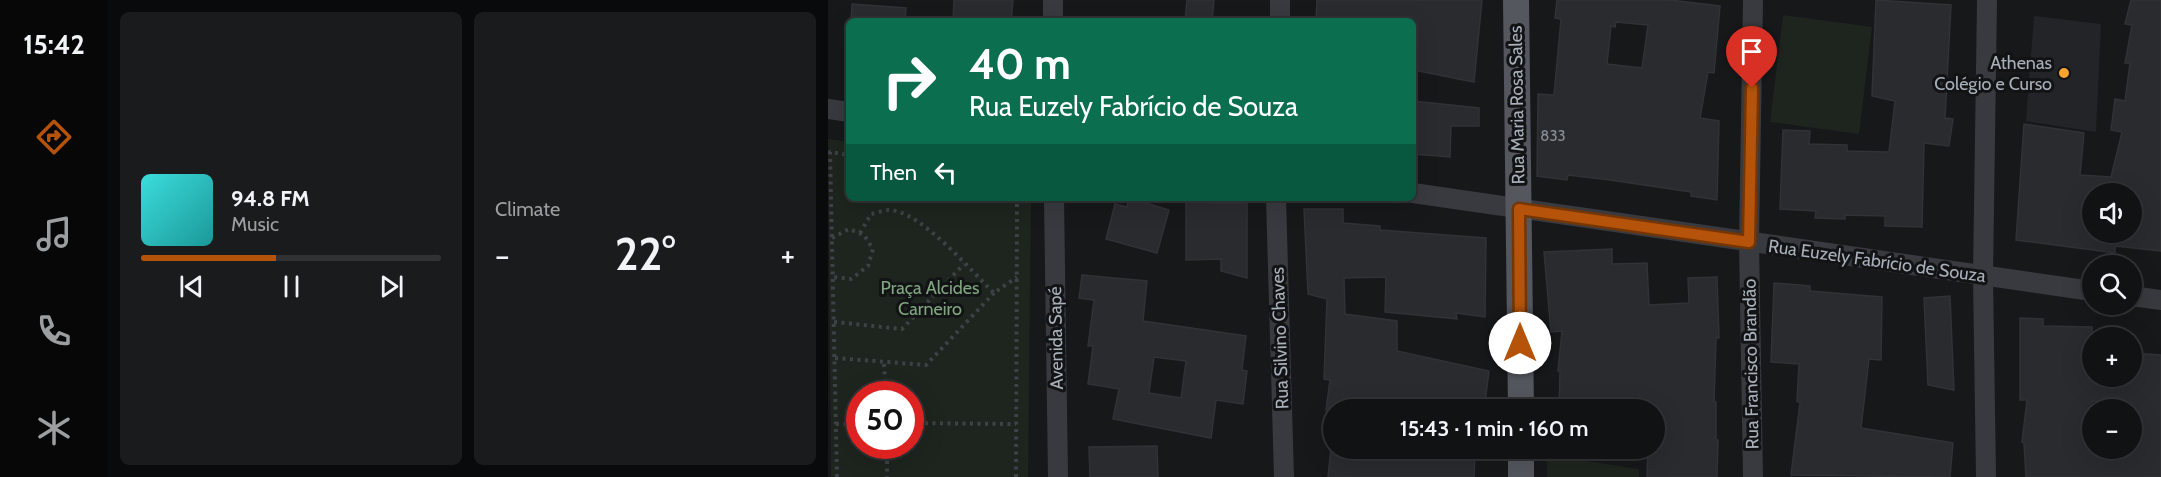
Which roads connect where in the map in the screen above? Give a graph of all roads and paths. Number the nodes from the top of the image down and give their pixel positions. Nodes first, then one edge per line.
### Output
1 (1053, 0) edge
2 (1280, 0) edge
3 (1516, 0) edge
4 (1753, 0) edge
5 (1987, 0) edge
6 (1053, 18) edge
7 (1280, 18) edge
8 (828, 109) edge
9 (846, 112) edge
10 (846, 155) edge
11 (1416, 192) edge
12 (1017, 201) edge
13 (1054, 201) edge
14 (1276, 201) edge
15 (1519, 209) junction
16 (860, 233) junction
17 (832, 238) junction
18 (1749, 242) junction
19 (964, 264) junction
20 (1983, 276) junction
21 (833, 277) junction
22 (1017, 277) junction
23 (2082, 290) edge
24 (994, 293) junction
25 (2142, 297) edge
26 (2161, 300) edge
27 (834, 321) junction
28 (835, 358) junction
29 (885, 364) junction
30 (886, 381) edge
31 (1521, 399) edge
32 (924, 423) edge
33 (836, 424) junction
34 (846, 424) edge
35 (1016, 424) junction
36 (887, 459) edge
37 (1521, 459) edge
38 (837, 477) edge
39 (887, 477) edge
40 (1016, 477) edge
41 (1058, 477) edge
42 (1284, 477) edge
43 (1521, 477) edge
44 (1753, 477) edge
45 (1986, 477) edge

1 - 6 street
2 - 7 street
3 - 15 main road, Rua Maria Rosa Sales
4 - 18 street, Rua Francisco Brandão
5 - 20 street
8 - 9 street
10 - 17 path
11 - 15 street, Rua Euzely Fabrício de Souza
12 - 22 path
13 - 41 street, Avenida Sapé
14 - 42 street, Rua Silvino Chaves
15 - 18 street, Rua Euzely Fabrício de Souza
15 - 31 main road, Rua Maria Rosa Sales
16 - 17 path
16 - 19 path
16 - 21 path
17 - 21 path
18 - 20 street, Rua Euzely Fabrício de Souza
18 - 44 street, Rua Francisco Brandão
19 - 24 path
19 - 27 path
20 - 23 street, Rua Euzely Fabrício de Souza
20 - 45 street
21 - 27 path
22 - 24 path
22 - 35 path
24 - 29 path
25 - 26 street
27 - 28 path
28 - 29 path
28 - 33 path
29 - 30 path
32 - 35 path
33 - 34 path
33 - 38 path
35 - 40 path
36 - 39 path
37 - 43 main road

